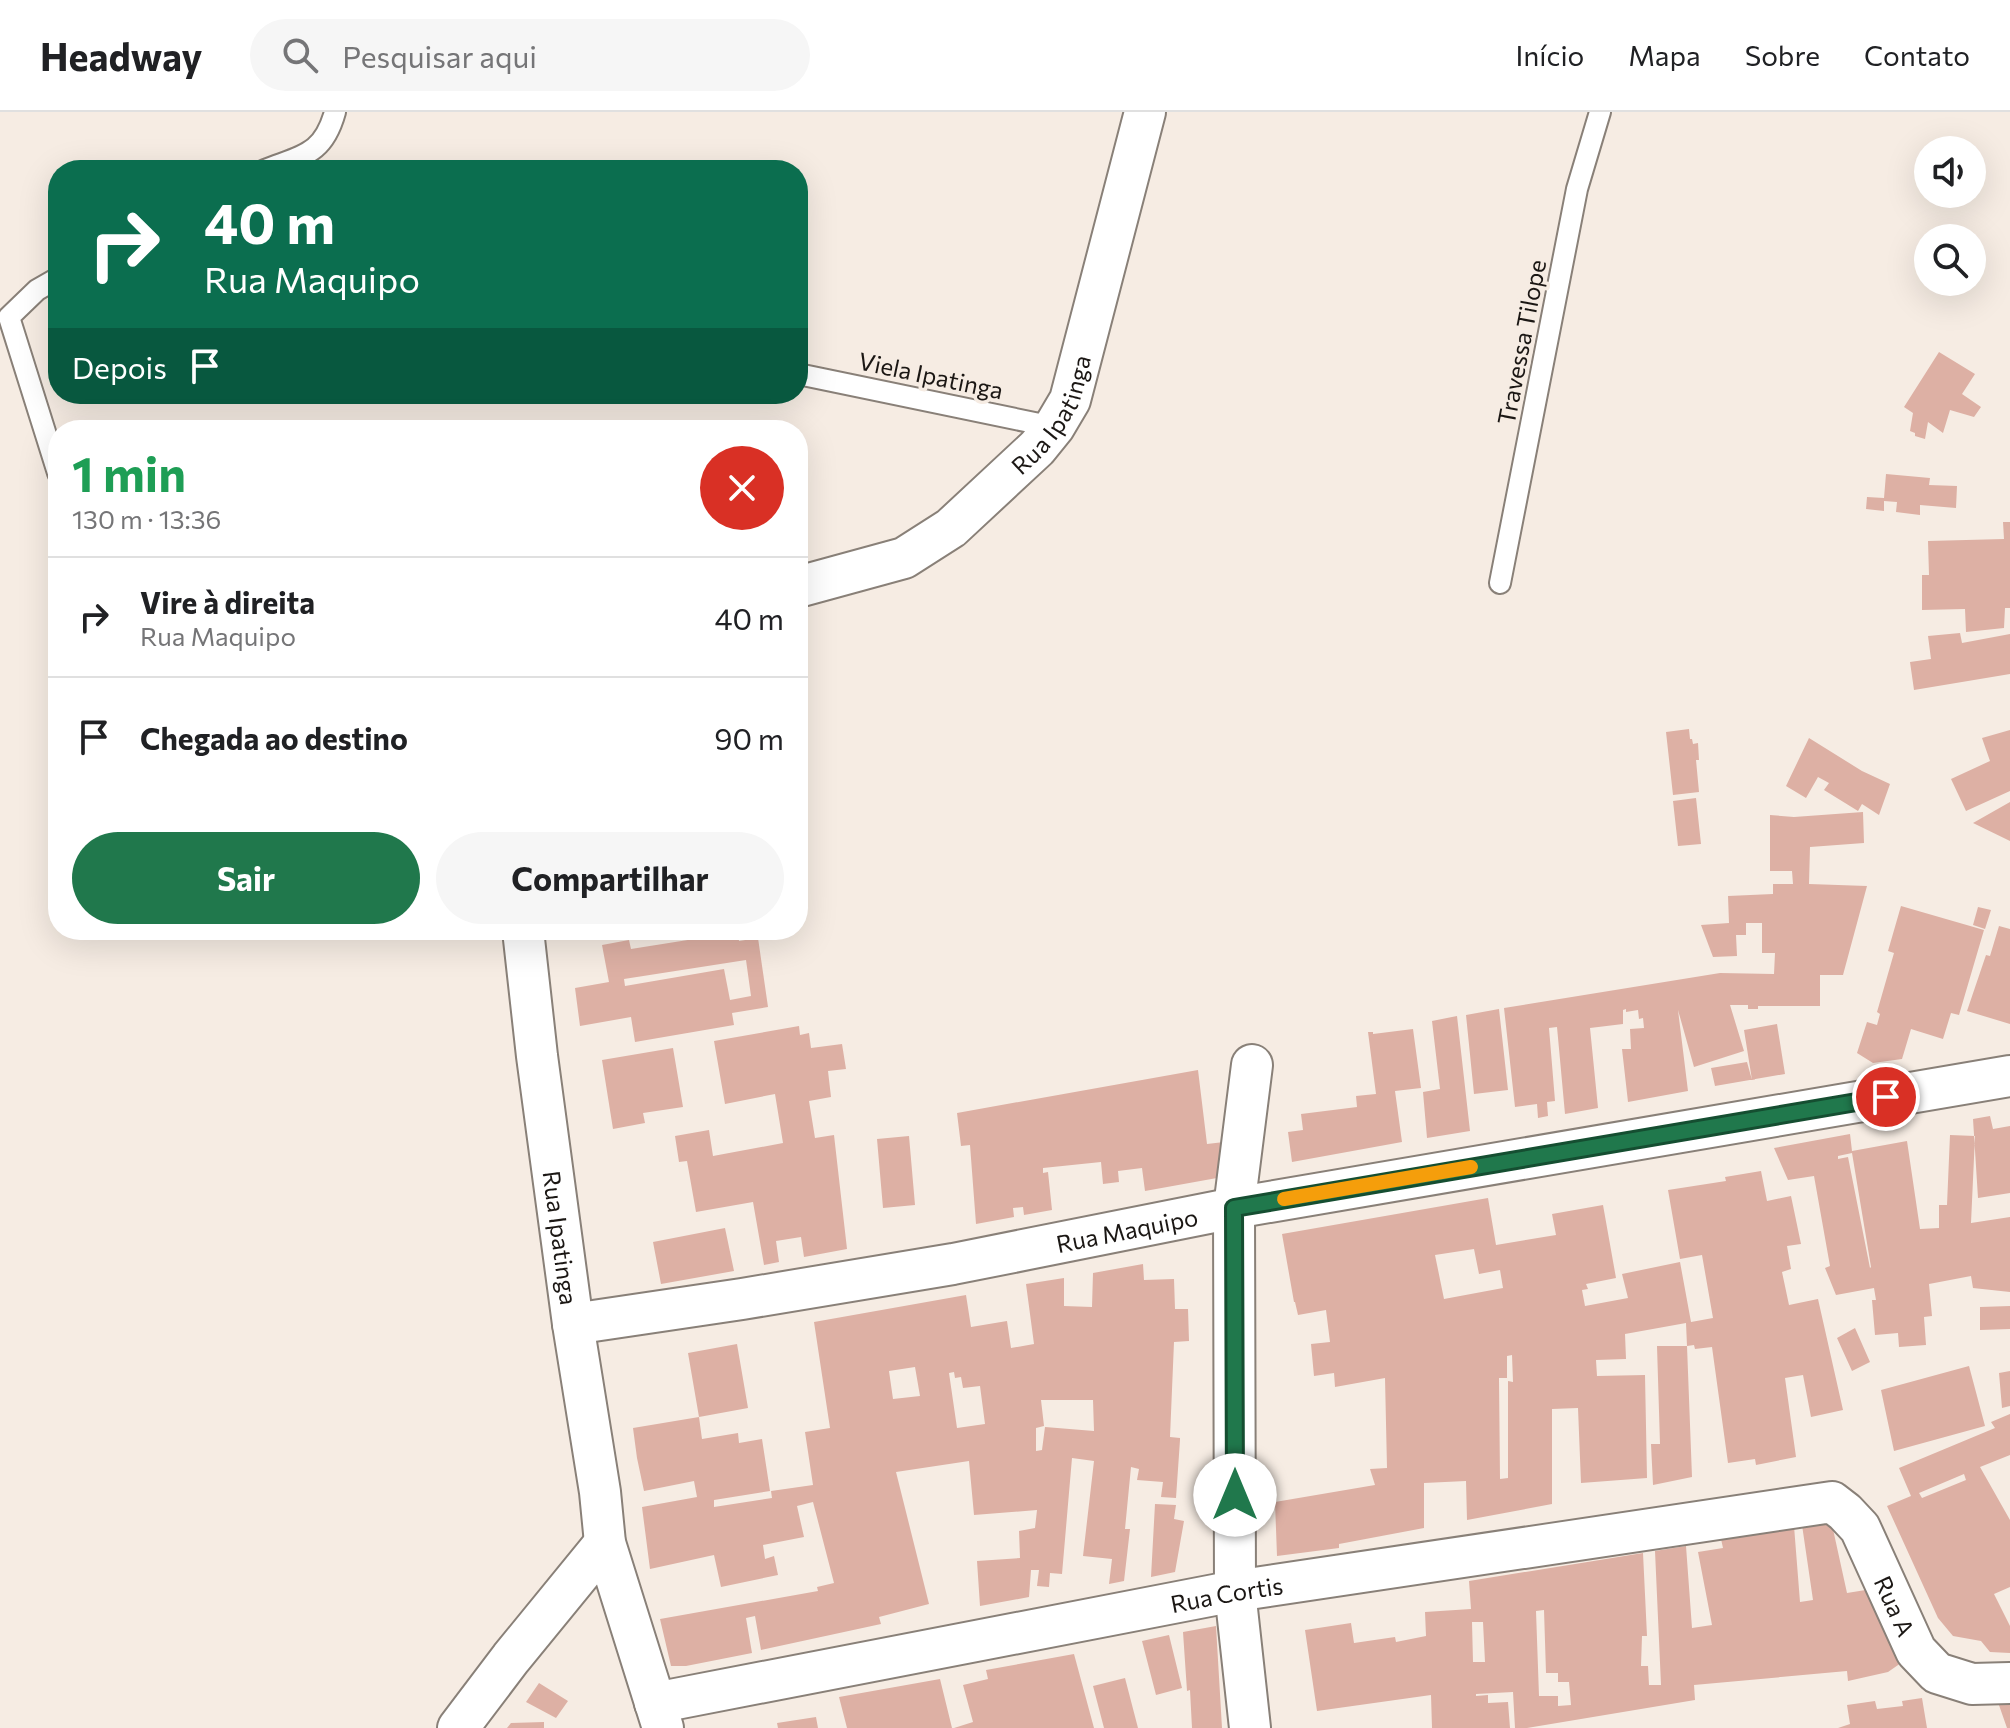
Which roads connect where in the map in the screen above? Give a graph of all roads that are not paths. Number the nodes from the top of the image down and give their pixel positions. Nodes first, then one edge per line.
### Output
1 (335, 112) edge
2 (1145, 112) edge
3 (1600, 112) edge
4 (290, 160) edge
5 (48, 284) edge
6 (5, 314) edge
7 (808, 376) edge
8 (1054, 427) junction
9 (48, 443) edge
10 (1500, 583) dead end
11 (808, 584) edge
12 (524, 940) edge
13 (1252, 1065) dead end
14 (2010, 1076) edge
15 (1234, 1208) junction
16 (573, 1324) junction
17 (1802, 1506) joint
18 (605, 1543) junction
19 (1235, 1591) junction
20 (2010, 1683) edge
21 (659, 1715) edge
22 (458, 1728) edge
23 (1250, 1728) edge

1 - 4 lane
2 - 8 street, Rua Ipatinga
3 - 10 lane, Travessa Tilope
5 - 6 lane
6 - 9 lane
7 - 8 lane, Viela Ipatinga
8 - 11 street, Rua Ipatinga
12 - 16 street, Rua Ipatinga
13 - 15 street
14 - 15 street, Rua Maquipo
15 - 16 street, Rua Maquipo
15 - 19 street
16 - 18 street, Rua Ipatinga
17 - 19 street, Rua Cortis
17 - 20 street, Rua A
18 - 21 street, Rua Ipatinga
18 - 22 street
19 - 21 street, Rua Cortis
19 - 23 street

